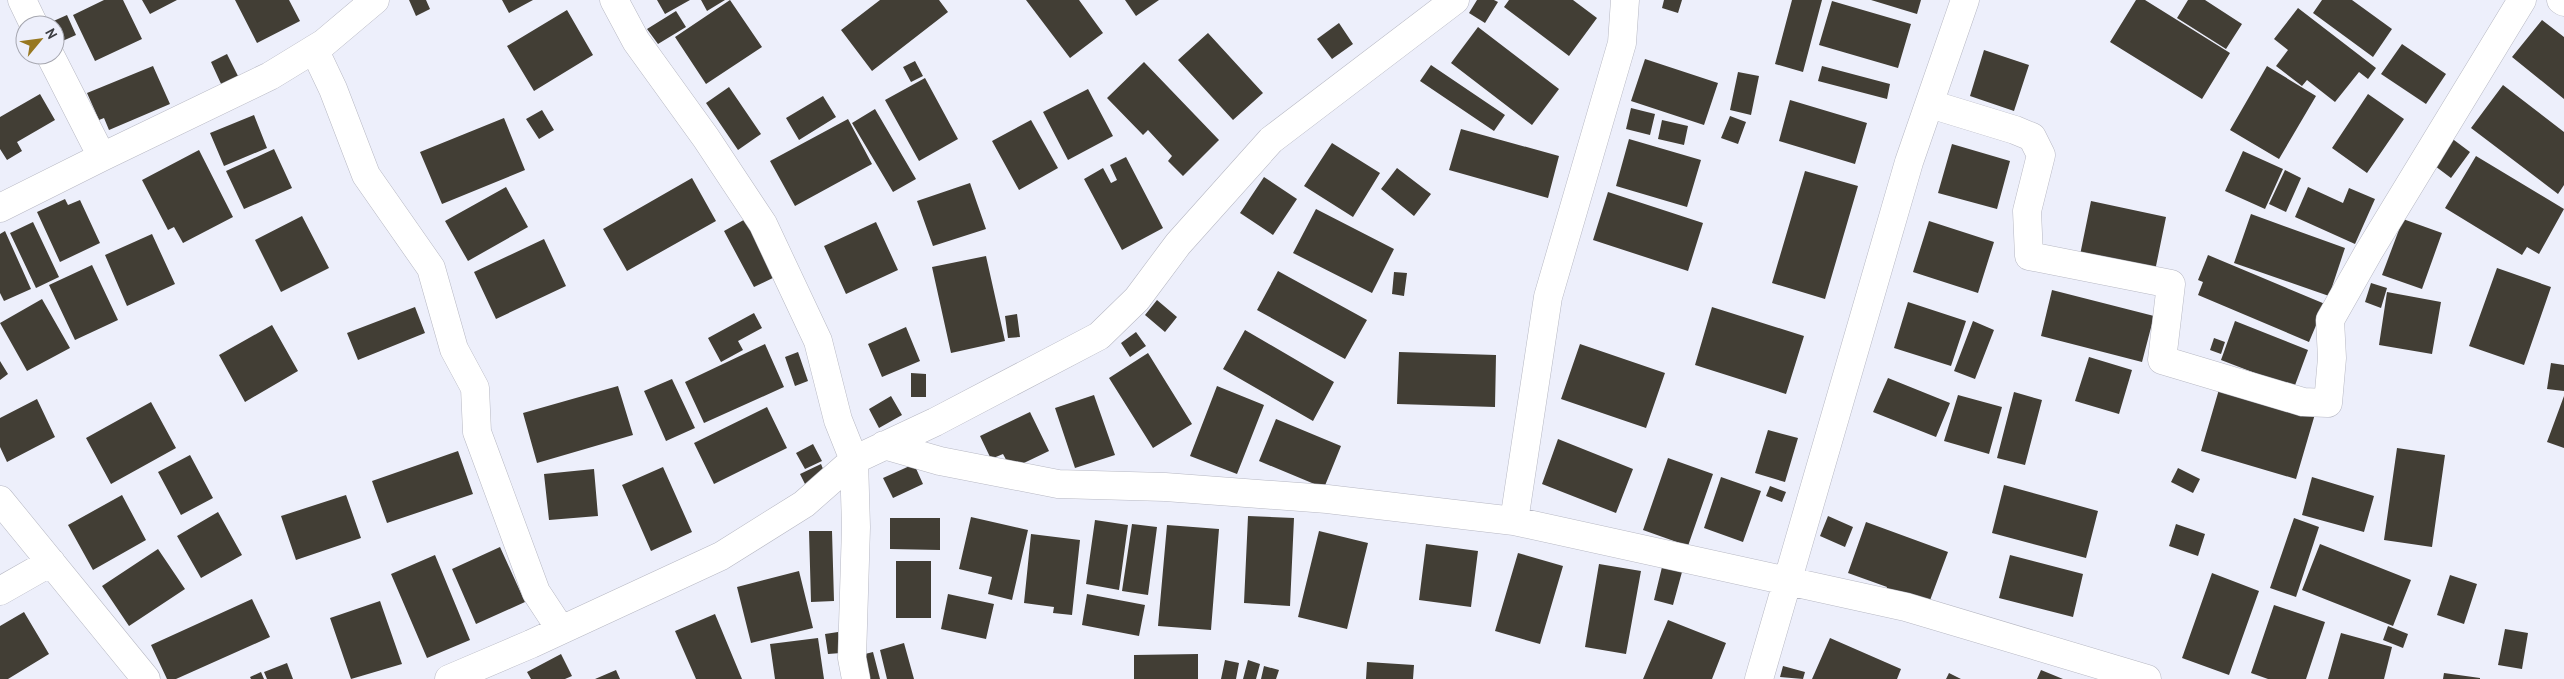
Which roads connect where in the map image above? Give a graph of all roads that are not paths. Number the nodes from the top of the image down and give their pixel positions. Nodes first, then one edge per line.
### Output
1 (22, 0) edge
2 (374, 0) edge
3 (614, 0) edge
4 (1455, 0) edge
5 (1625, 0) edge
6 (1965, 0) edge
7 (2522, 0) edge
8 (29, 15) edge
9 (314, 49) junction
10 (55, 65) edge
11 (1930, 104) junction
12 (102, 157) junction
13 (0, 208) edge
14 (884, 445) junction
15 (854, 460) junction
16 (0, 500) edge
17 (1514, 521) junction
18 (51, 562) junction
19 (1787, 579) junction
20 (0, 592) edge
21 (561, 630) junction
22 (146, 679) edge
23 (449, 679) edge
24 (856, 679) edge
25 (1760, 679) edge
26 (2147, 679) edge

1 - 8 street
2 - 9 street
3 - 15 street
4 - 14 street
5 - 17 street
6 - 11 street
7 - 11 street
9 - 12 street
9 - 21 street
10 - 12 street
11 - 19 street
12 - 13 street
14 - 15 street
14 - 17 street
15 - 21 street
15 - 24 street
16 - 18 street
17 - 19 street
18 - 20 street
18 - 22 street
19 - 25 street
19 - 26 street
21 - 23 street

